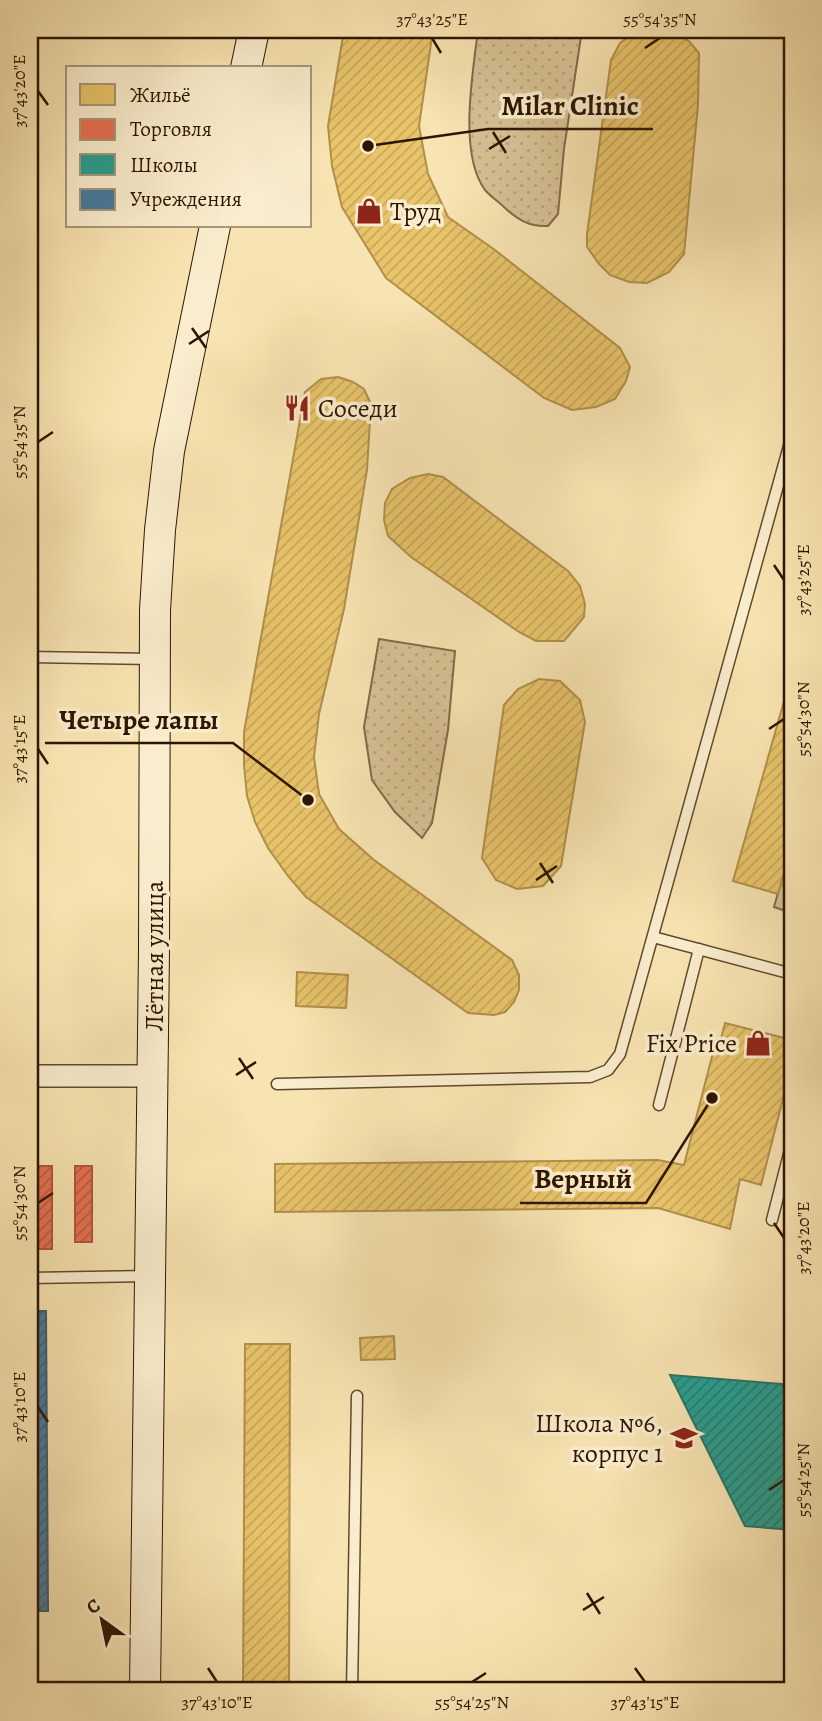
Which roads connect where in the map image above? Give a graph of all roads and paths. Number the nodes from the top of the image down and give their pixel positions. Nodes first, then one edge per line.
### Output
1 (254, 30) edge
2 (246, 66) edge
3 (215, 228) edge
4 (792, 435) edge
5 (30, 657) edge
6 (154, 659) junction
7 (653, 937) junction
8 (699, 949) junction
9 (792, 974) edge
10 (30, 1076) edge
11 (153, 1076) junction
12 (277, 1084) dead end
13 (660, 1105) dead end
14 (792, 1142) edge
15 (772, 1220) dead end
16 (150, 1276) junction
17 (30, 1278) edge
18 (357, 1396) dead end
19 (145, 1691) edge
20 (352, 1691) edge

1 - 2 street
3 - 6 street, Лётная улица
4 - 7 lane
5 - 6 lane
6 - 11 street, Лётная улица
7 - 8 lane
7 - 12 lane
8 - 9 lane
8 - 13 lane
10 - 11 street
11 - 16 street, Лётная улица
14 - 15 lane
16 - 17 lane
16 - 19 street, Лётная улица
18 - 20 lane

